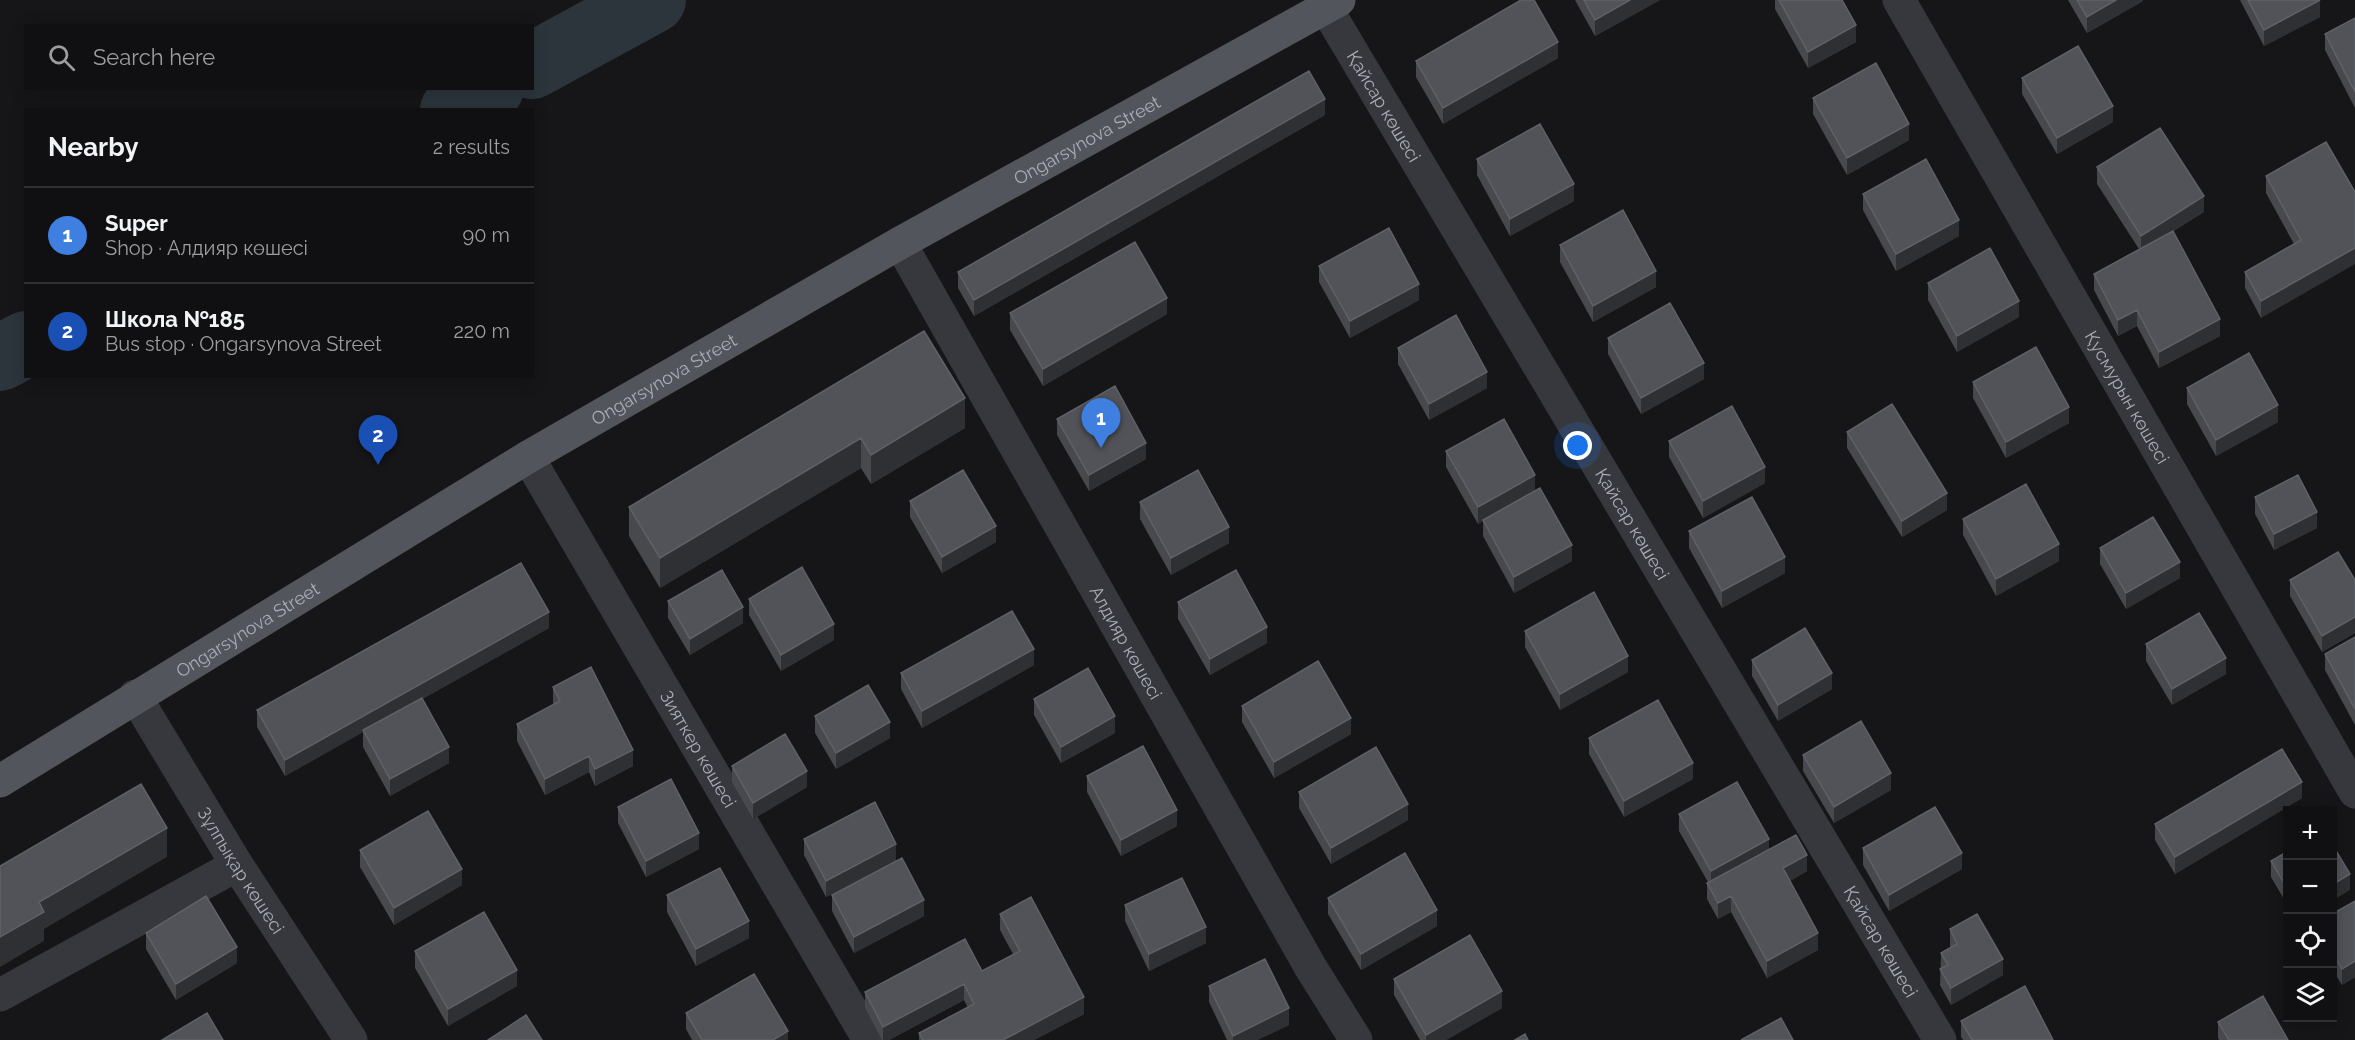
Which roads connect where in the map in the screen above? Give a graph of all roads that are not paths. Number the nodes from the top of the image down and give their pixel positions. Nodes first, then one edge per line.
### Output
1 (1899, 0) edge
2 (1332, 4) edge
3 (900, 243) junction
4 (528, 457) junction
5 (135, 696) junction
6 (0, 781) edge
7 (2355, 792) edge
8 (237, 865) junction
9 (0, 995) edge
10 (351, 1040) edge
11 (869, 1040) edge
12 (1356, 1040) edge
13 (1940, 1040) edge

1 - 7 street, Қусмурын көшесі
2 - 3 main road, Ongarsynova Street
2 - 13 street, Қайсар көшесі
3 - 4 main road, Ongarsynova Street
3 - 12 street, Алдияр көшесі
4 - 5 main road, Ongarsynova Street
4 - 11 street, Зияткер көшесі
5 - 6 main road, Ongarsynova Street
5 - 8 street, Зұлпықар көшесі
8 - 9 street
8 - 10 street, Зұлпықар көшесі

